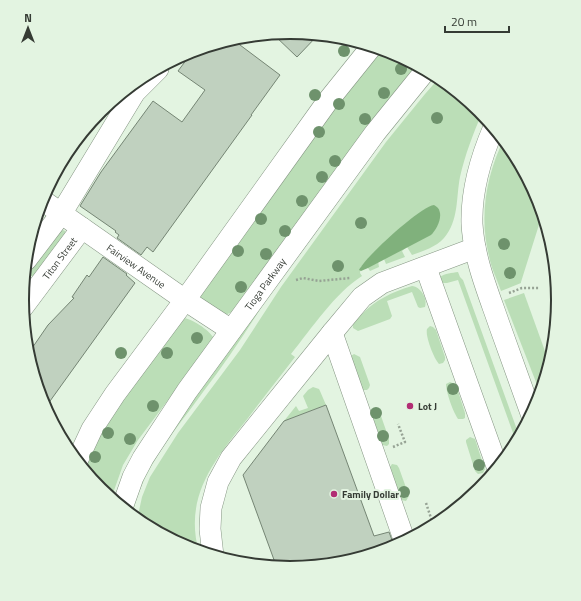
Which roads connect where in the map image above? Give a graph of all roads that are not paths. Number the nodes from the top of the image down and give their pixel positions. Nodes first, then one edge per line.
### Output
1 (368, 51) edge
2 (422, 75) edge
3 (134, 91) edge
4 (491, 133) edge
5 (47, 204) edge
6 (61, 214) junction
7 (82, 228) junction
8 (475, 248) junction
9 (34, 250) edge
10 (426, 268) junction
11 (29, 299) edge
12 (185, 300) junction
13 (231, 330) junction
14 (332, 333) junction
15 (529, 407) edge
16 (80, 455) edge
17 (496, 463) edge
18 (124, 502) edge
19 (403, 536) edge
20 (213, 550) edge

1 - 12 street
2 - 13 street, Tioga Parkway
3 - 6 street
4 - 8 street
5 - 6 street, Fairview Avenue
6 - 7 street, Fairview Avenue
6 - 9 street
7 - 11 street, Titon Street
7 - 12 street, Fairview Avenue
8 - 10 street
8 - 15 street
10 - 14 street
10 - 17 street
12 - 13 street, Fairview Avenue
12 - 16 street
13 - 18 street, Tioga Parkway
14 - 19 street
14 - 20 street

